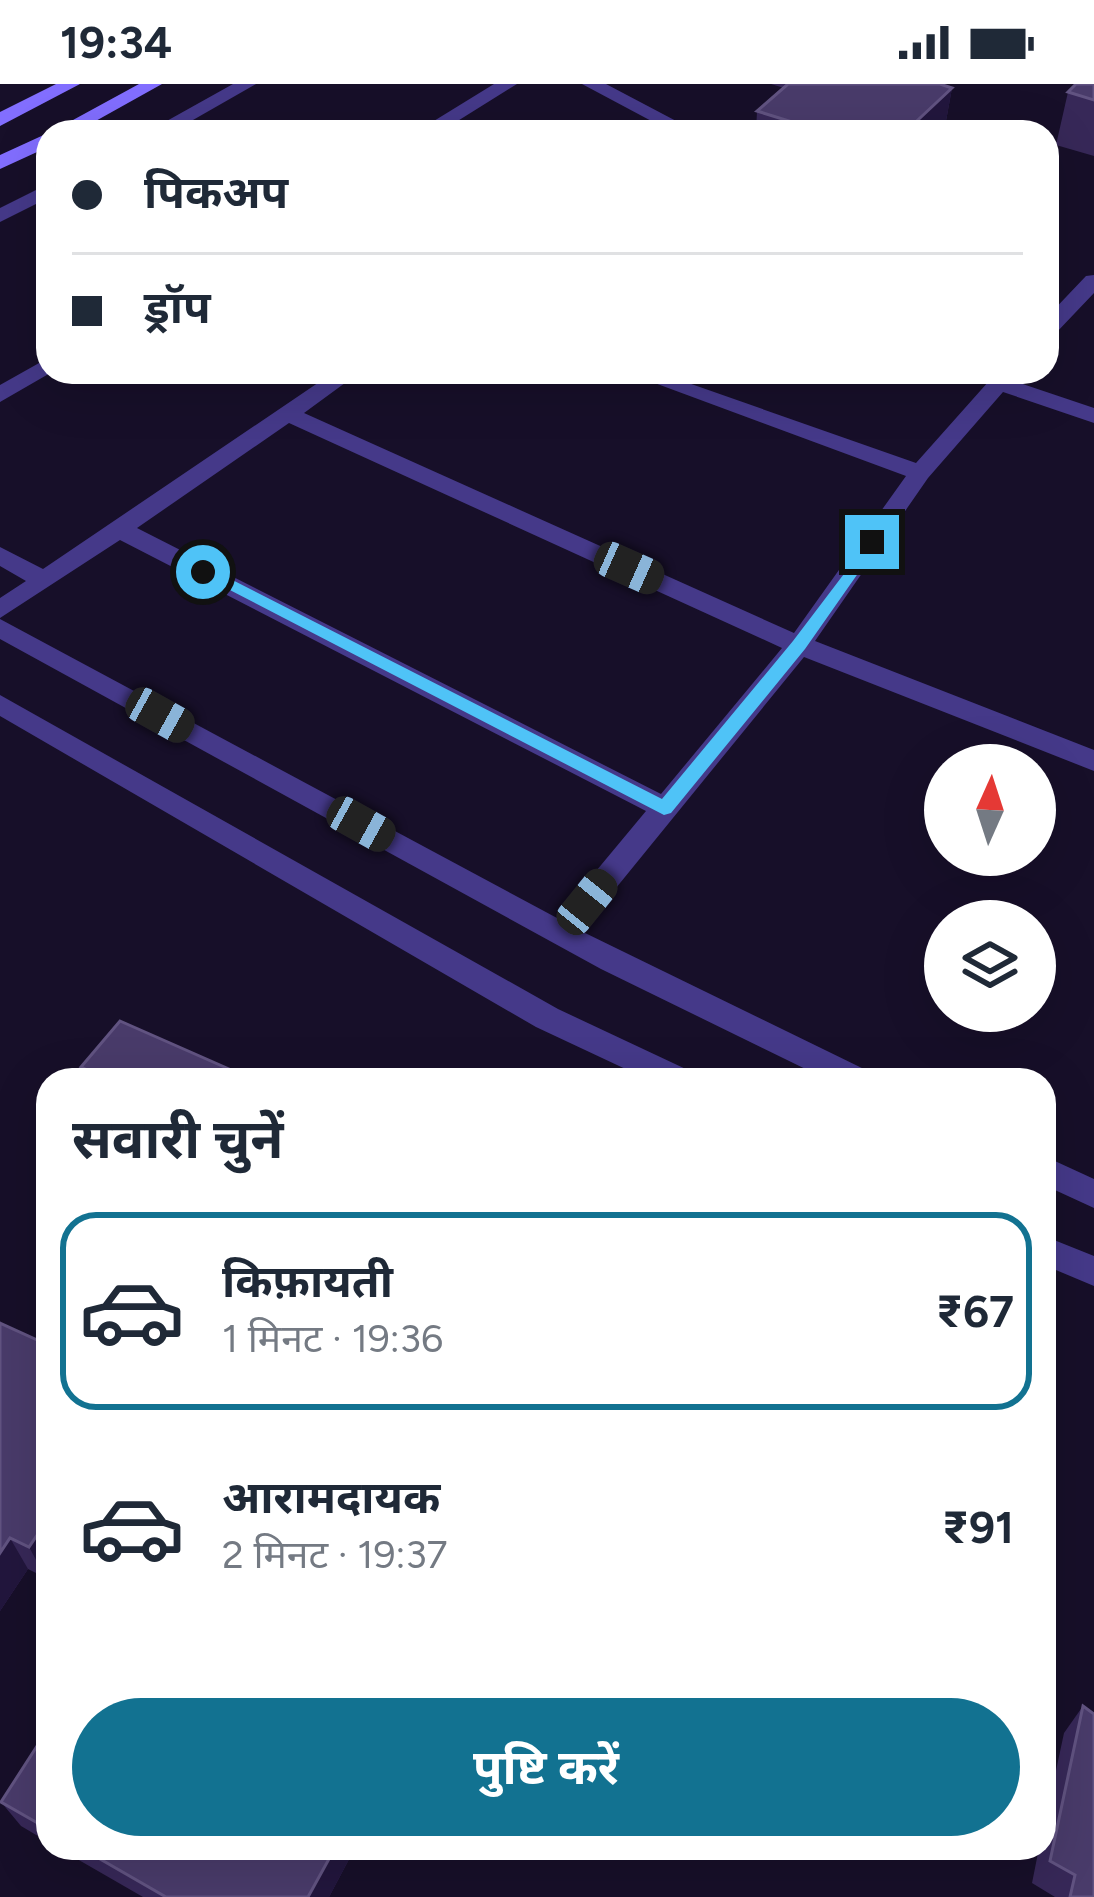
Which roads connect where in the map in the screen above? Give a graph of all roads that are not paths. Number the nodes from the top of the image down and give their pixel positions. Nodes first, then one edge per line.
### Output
1 (71, 84) edge
2 (153, 84) edge
3 (247, 84) edge
4 (508, 84) edge
5 (591, 84) edge
6 (0, 120) edge
7 (84, 120) edge
8 (180, 120) edge
9 (446, 120) edge
10 (663, 120) edge
11 (36, 145) edge
12 (0, 164) edge
13 (36, 196) edge
14 (0, 216) edge
15 (1094, 281) edge
16 (1059, 317) edge
17 (36, 372) edge
18 (332, 384) edge
19 (670, 384) edge
20 (999, 384) edge
21 (1018, 384) edge
22 (0, 395) edge
23 (288, 414) junction
24 (1094, 416) edge
25 (920, 473) junction
26 (119, 529) junction
27 (0, 555) edge
28 (44, 580) junction
29 (0, 610) edge
30 (0, 628) edge
31 (799, 645) junction
32 (0, 704) edge
33 (1094, 761) edge
34 (664, 808) junction
35 (561, 934) junction
36 (653, 1068) edge
37 (833, 1068) edge
38 (1056, 1176) edge
39 (1094, 1194) edge
40 (1056, 1255) edge
41 (1094, 1271) edge

1 - 6 main road
2 - 7 main road
3 - 8 street
4 - 9 street
5 - 10 street
11 - 12 main road
13 - 14 street
15 - 16 street
17 - 22 street
18 - 23 street
19 - 25 street
20 - 25 street
21 - 24 street
23 - 26 street
23 - 31 street
25 - 31 street
26 - 28 street
26 - 34 street
27 - 28 street
28 - 29 street
30 - 35 street
31 - 33 street
31 - 34 street
32 - 36 street
34 - 35 street
35 - 37 street
38 - 39 street
40 - 41 street

